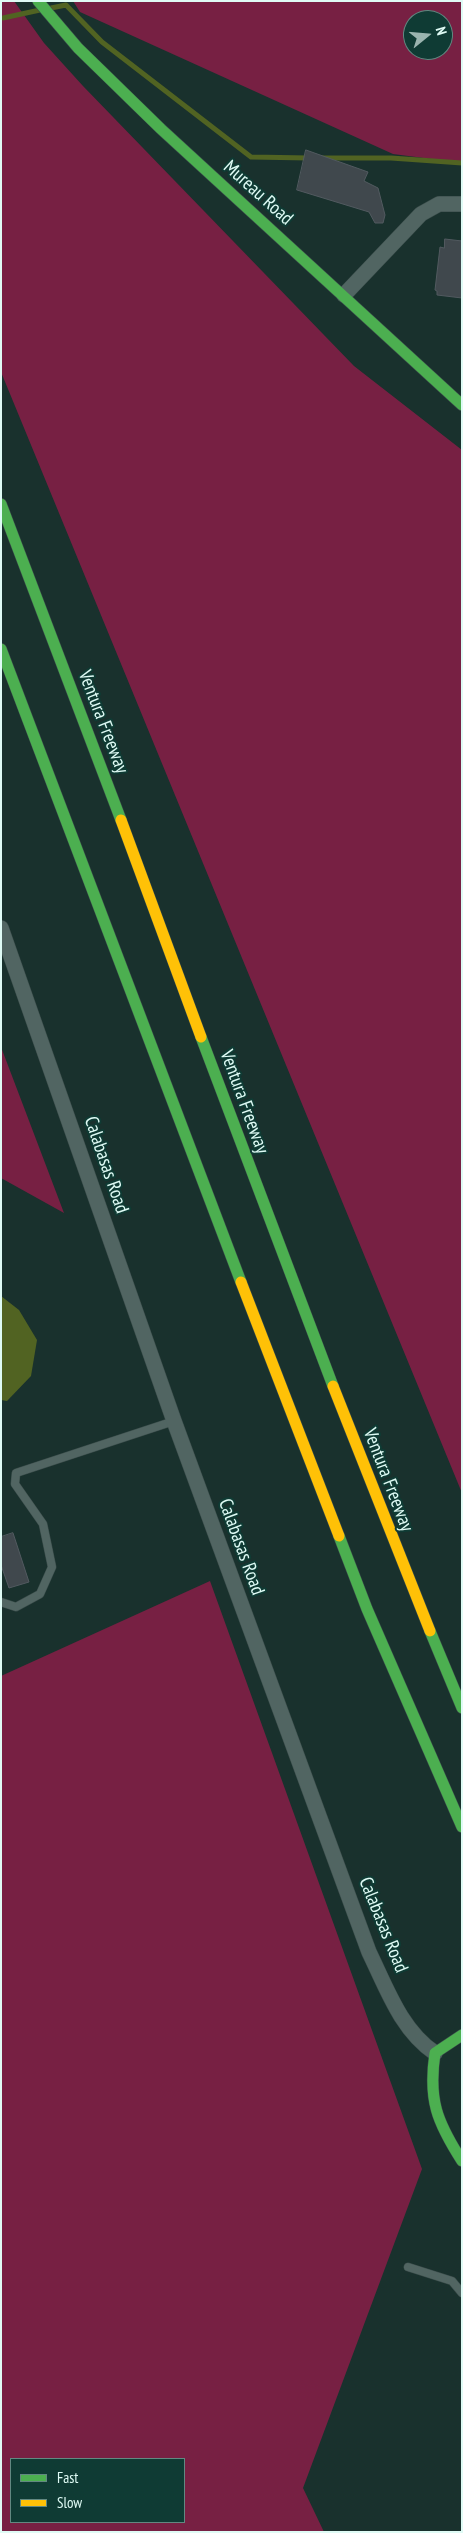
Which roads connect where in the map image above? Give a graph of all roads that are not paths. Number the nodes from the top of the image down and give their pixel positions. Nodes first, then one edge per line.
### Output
1 (38, 1) edge
2 (462, 204) edge
3 (344, 295) junction
4 (462, 405) edge
5 (1, 504) edge
6 (1, 649) edge
7 (1, 928) edge
8 (174, 1421) junction
9 (1, 1602) edge
10 (462, 1708) edge
11 (462, 1827) edge
12 (462, 2035) edge
13 (435, 2053) junction
14 (462, 2161) edge
15 (408, 2267) dead end
16 (462, 2293) edge

1 - 3 main road, Mureau Road
2 - 3 street
3 - 4 main road, Mureau Road
5 - 10 main road, Ventura Freeway
6 - 11 main road
7 - 8 street, Calabasas Road
8 - 9 lane
8 - 13 street, Calabasas Road
12 - 13 main road
13 - 14 main road
15 - 16 lane

